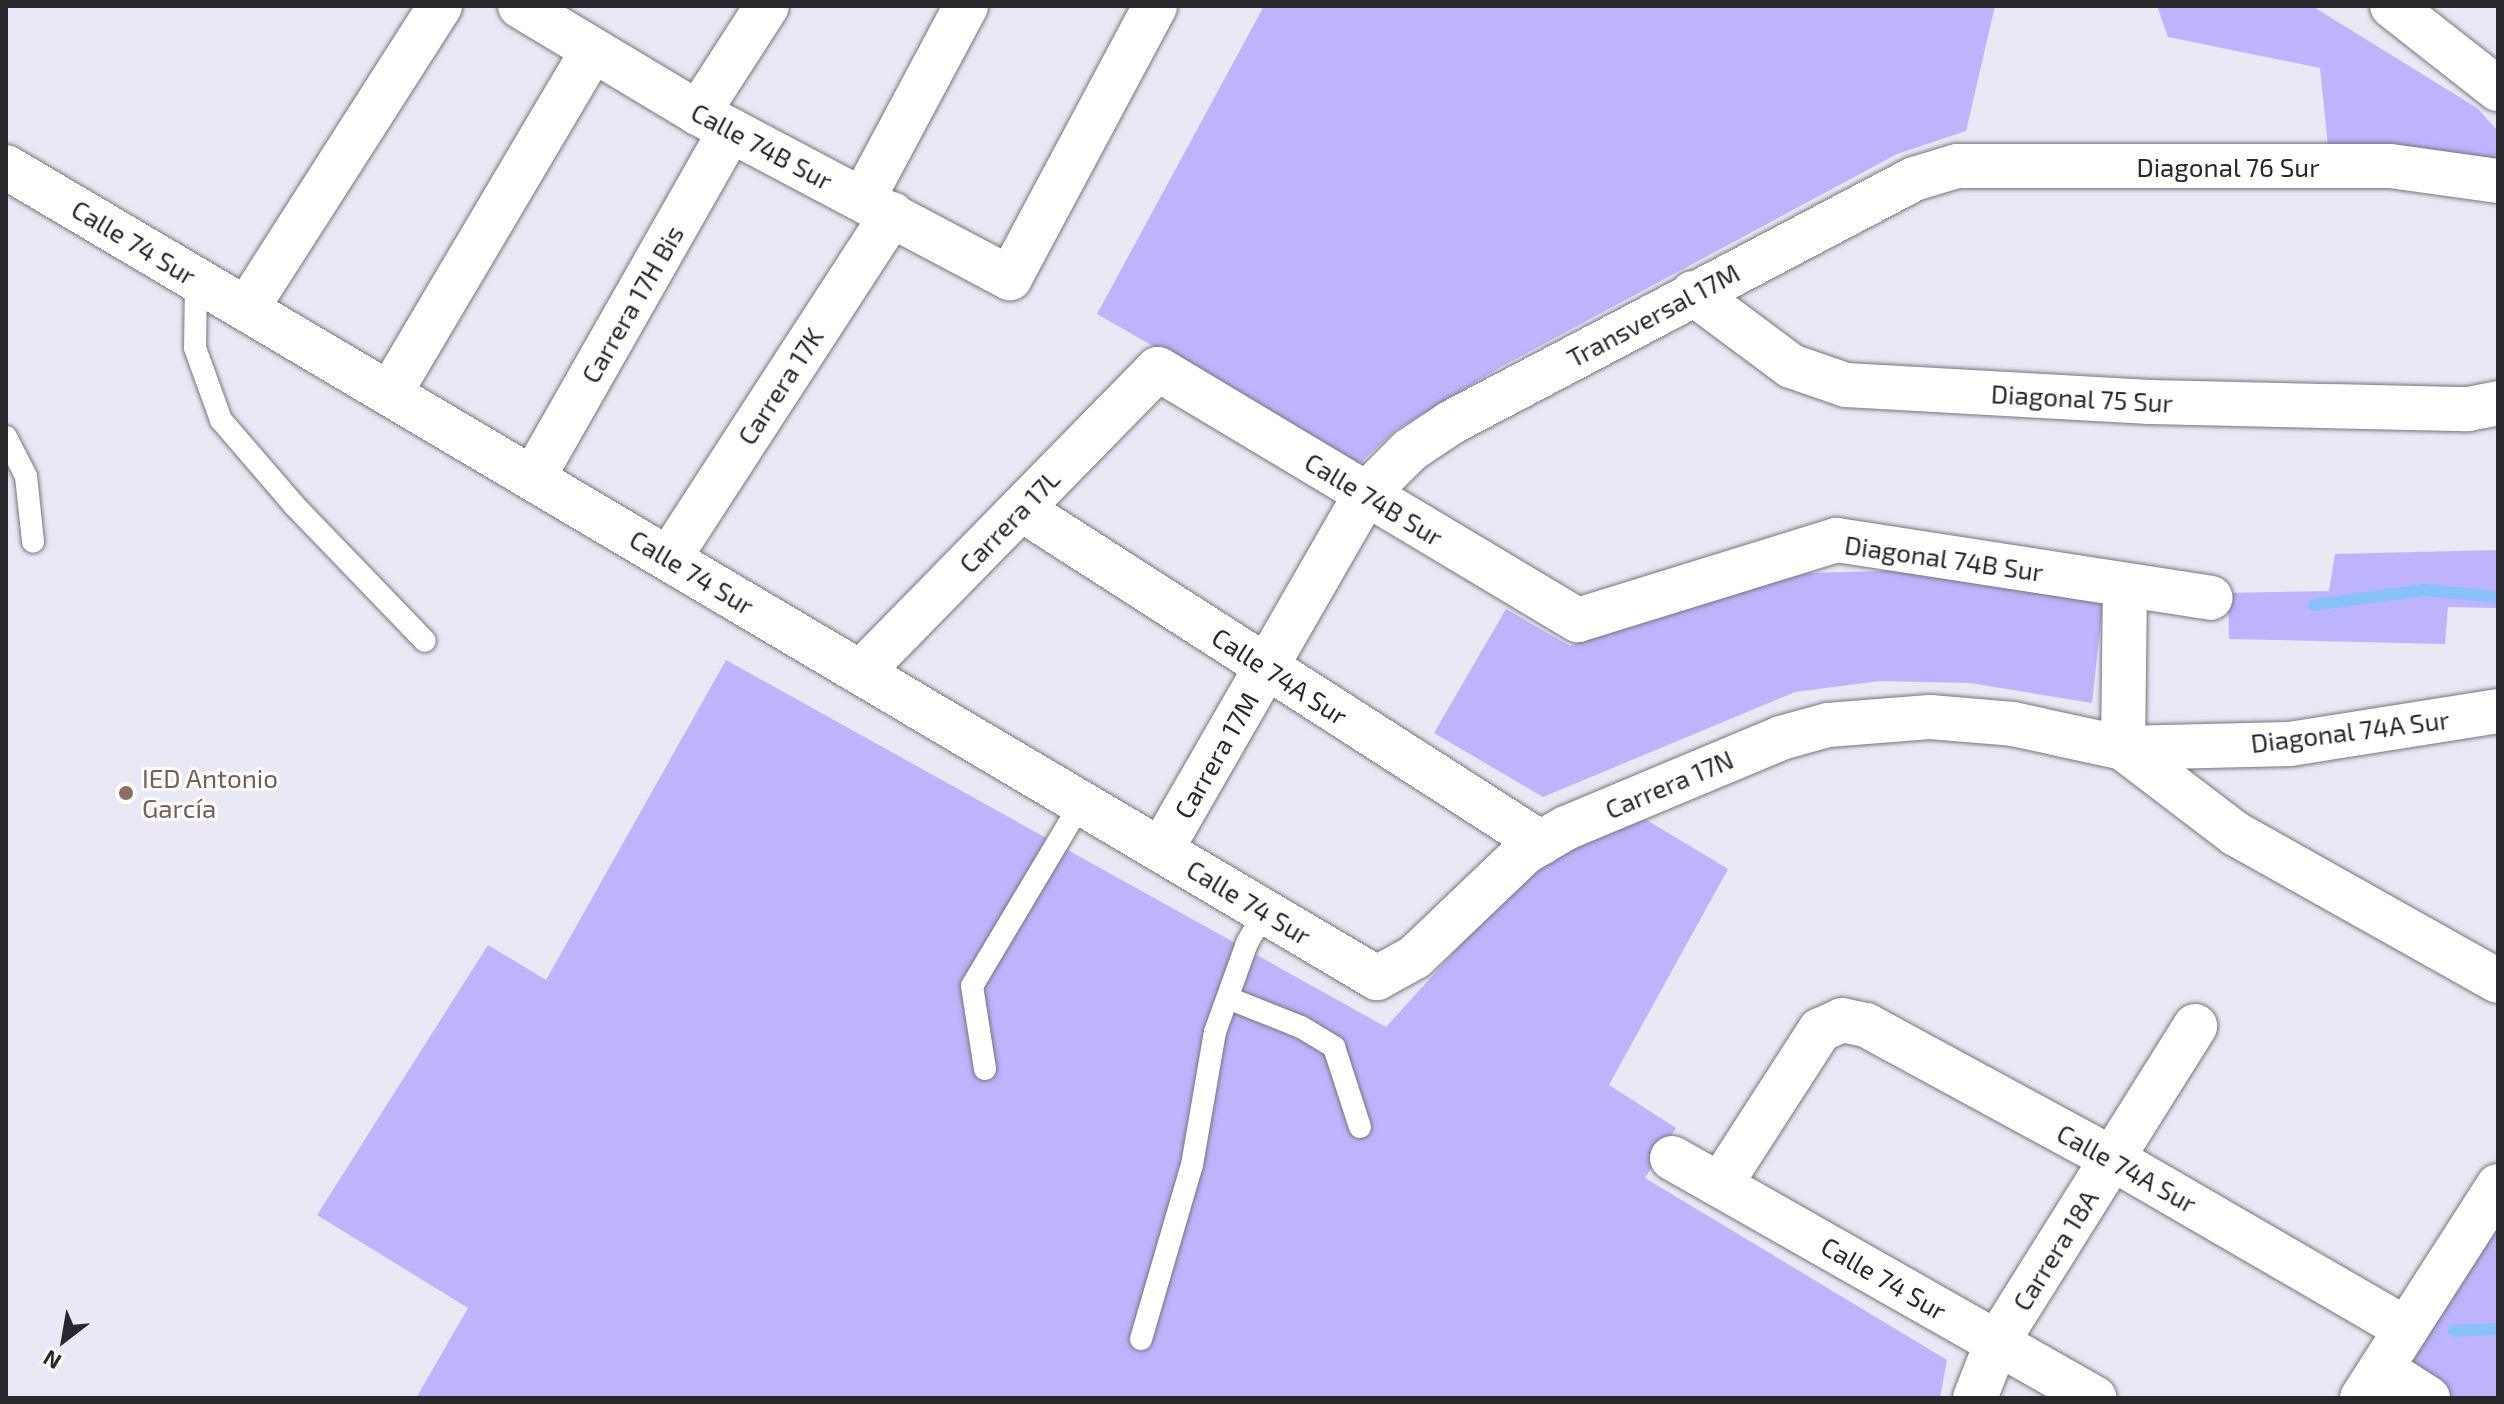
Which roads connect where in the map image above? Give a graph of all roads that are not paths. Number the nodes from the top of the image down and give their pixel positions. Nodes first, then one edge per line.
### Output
1 (440, 6) edge
2 (520, 6) edge
3 (767, 6) edge
4 (966, 6) edge
5 (1155, 6) edge
6 (2392, 6) edge
7 (592, 52) junction
8 (2498, 89) edge
9 (715, 122) junction
10 (1957, 166) joint
11 (6, 167) edge
12 (2498, 181) edge
13 (877, 206) junction
14 (196, 279) junction
15 (1693, 293) junction
16 (247, 308) junction
17 (1158, 369) joint
18 (390, 393) junction
19 (2498, 403) edge
20 (6, 437) edge
21 (533, 478) junction
22 (1366, 494) junction
23 (1021, 509) junction
24 (33, 542) dead end
25 (669, 558) junction
26 (2125, 585) junction
27 (2211, 598) dead end
28 (1592, 619) joint
29 (425, 641) dead end
30 (1266, 668) junction
31 (861, 672) junction
32 (2498, 711) edge
33 (2013, 724) joint
34 (2123, 748) junction
35 (1081, 803) junction
36 (1541, 843) junction
37 (1161, 850) junction
38 (1265, 912) junction
39 (1377, 978) joint
40 (2498, 981) edge
41 (1228, 998) junction
42 (2195, 1026) dead end
43 (985, 1069) dead end
44 (1360, 1127) dead end
45 (1672, 1158) dead end
46 (2113, 1159) junction
47 (1720, 1185) junction
48 (2498, 1186) edge
49 (2406, 1329) junction
50 (1141, 1339) dead end
51 (1997, 1342) junction
52 (2371, 1383) edge
53 (1975, 1398) edge
54 (2095, 1398) edge
55 (2428, 1398) edge

1 - 16 street
2 - 7 street, Calle 74B Sur
3 - 9 street, Carrera 17H Bis
4 - 13 street, Carrera 17K
5 - 13 street, Calle 74B Sur
6 - 8 street
7 - 9 street, Calle 74B Sur
7 - 18 street
9 - 13 street, Calle 74B Sur
9 - 21 street, Carrera 17H Bis
10 - 12 street, Diagonal 76 Sur
10 - 15 street, Transversal 17M
11 - 14 street, Calle 74 Sur
13 - 25 street, Carrera 17K
14 - 16 street, Calle 74 Sur
14 - 29 lane
15 - 19 street, Diagonal 75 Sur
15 - 22 street, Transversal 17M
16 - 18 street, Calle 74 Sur
17 - 22 street, Calle 74B Sur
17 - 23 street, Carrera 17L
18 - 21 street, Calle 74 Sur
20 - 24 lane
21 - 25 street, Calle 74 Sur
22 - 28 street, Calle 74B Sur
22 - 30 street, Carrera 17M
23 - 30 street, Calle 74A Sur
23 - 31 street, Carrera 17L
25 - 31 street, Calle 74 Sur
26 - 27 street, Diagonal 74B Sur
26 - 28 street, Diagonal 74B Sur
26 - 34 street
30 - 36 street, Calle 74A Sur
30 - 37 street, Carrera 17M
31 - 35 street, Calle 74 Sur
32 - 34 street, Diagonal 74A Sur
33 - 34 street, Diagonal 74A Sur
33 - 36 street, Carrera 17N
34 - 40 street
35 - 37 street, Calle 74 Sur
35 - 43 lane
36 - 39 street, Carrera 17N
37 - 38 street, Calle 74 Sur
38 - 39 street, Calle 74 Sur
38 - 41 lane
41 - 44 lane
41 - 50 lane
42 - 46 street, Carrera 18A
45 - 47 street, Calle 74 Sur
46 - 47 street, Calle 74A Sur
46 - 49 street, Calle 74A Sur
46 - 51 street, Carrera 18A
47 - 51 street, Calle 74 Sur
48 - 49 street
49 - 52 street
51 - 53 street, Carrera 18A
51 - 54 street, Calle 74 Sur
52 - 55 street

